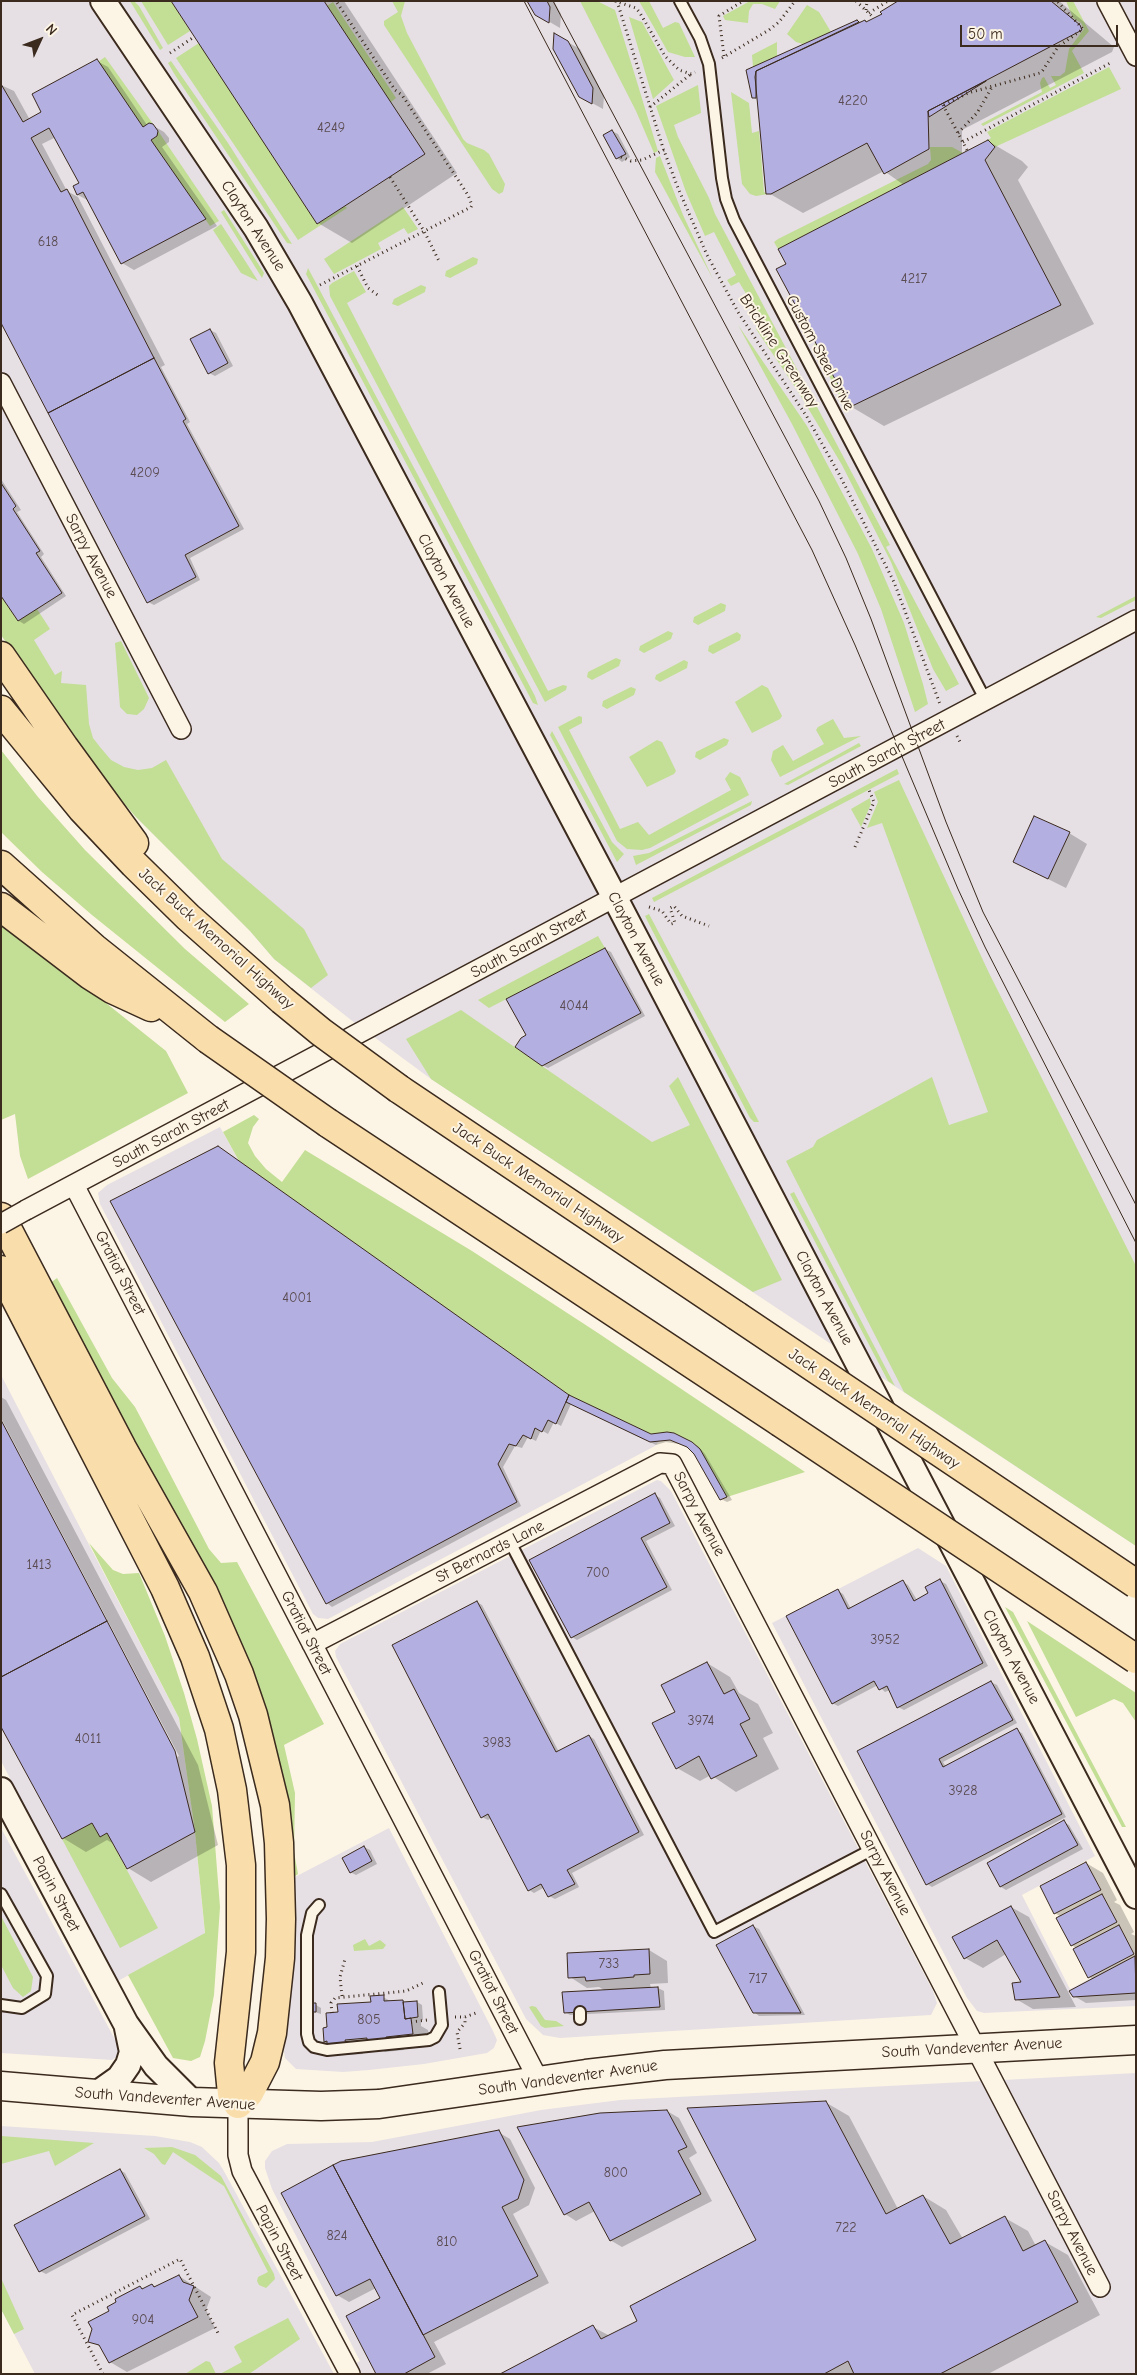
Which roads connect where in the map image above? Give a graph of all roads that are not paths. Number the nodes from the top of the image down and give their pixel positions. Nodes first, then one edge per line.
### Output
1 (103, 1) edge
2 (680, 1) edge
3 (1107, 1) edge
4 (1136, 56) edge
5 (1, 383) edge
6 (1136, 620) edge
7 (1, 656) edge
8 (986, 701) junction
9 (1, 710) edge
10 (181, 729) dead end
11 (1, 865) edge
12 (615, 898) junction
13 (1, 907) edge
14 (188, 917) junction
15 (180, 1018) junction
16 (74, 1185) junction
17 (14, 1214) edge
18 (1, 1224) edge
19 (1, 1270) edge
20 (668, 1462) joint
21 (510, 1542) junction
22 (1136, 1584) edge
23 (312, 1644) junction
24 (1136, 1659) edge
25 (1, 1790) edge
26 (873, 1849) junction
27 (1, 1894) edge
28 (1136, 1896) edge
29 (319, 1905) dead end
30 (439, 1992) dead end
31 (1, 2005) edge
32 (126, 2024) junction
33 (1136, 2040) edge
34 (976, 2048) junction
35 (538, 2080) junction
36 (2, 2087) edge
37 (95, 2095) junction
38 (192, 2102) junction
39 (238, 2104) junction
40 (1100, 2287) dead end
41 (350, 2374) edge

1 - 12 street, Clayton Avenue
2 - 8 lane, Custom Steel Drive
3 - 4 street
5 - 10 street, Sarpy Avenue
6 - 8 street, South Sarah Street
7 - 14 highway
8 - 12 street, South Sarah Street
9 - 14 highway, Jack Buck Memorial Highway
11 - 15 highway
12 - 16 street, South Sarah Street
12 - 28 street, Clayton Avenue
13 - 15 highway
14 - 22 highway, Jack Buck Memorial Highway, bridge
15 - 24 highway, bridge
16 - 17 street, South Sarah Street
16 - 23 street, Gratiot Street
17 - 18 street, South Sarah Street, bridge
17 - 39 highway
19 - 39 highway
20 - 21 street, St Bernards Lane
20 - 26 street, Sarpy Avenue
21 - 23 street, St Bernards Lane
21 - 26 lane
23 - 35 street, Gratiot Street
25 - 32 street, Papin Street
26 - 34 street, Sarpy Avenue
27 - 31 lane
29 - 30 lane
32 - 37 street
32 - 38 street
33 - 34 main road, South Vandeventer Avenue
34 - 35 main road, South Vandeventer Avenue
34 - 40 street, Sarpy Avenue
35 - 39 main road, South Vandeventer Avenue
36 - 37 main road, South Vandeventer Avenue
37 - 38 main road, South Vandeventer Avenue
38 - 39 main road, South Vandeventer Avenue
39 - 41 street, Papin Street

